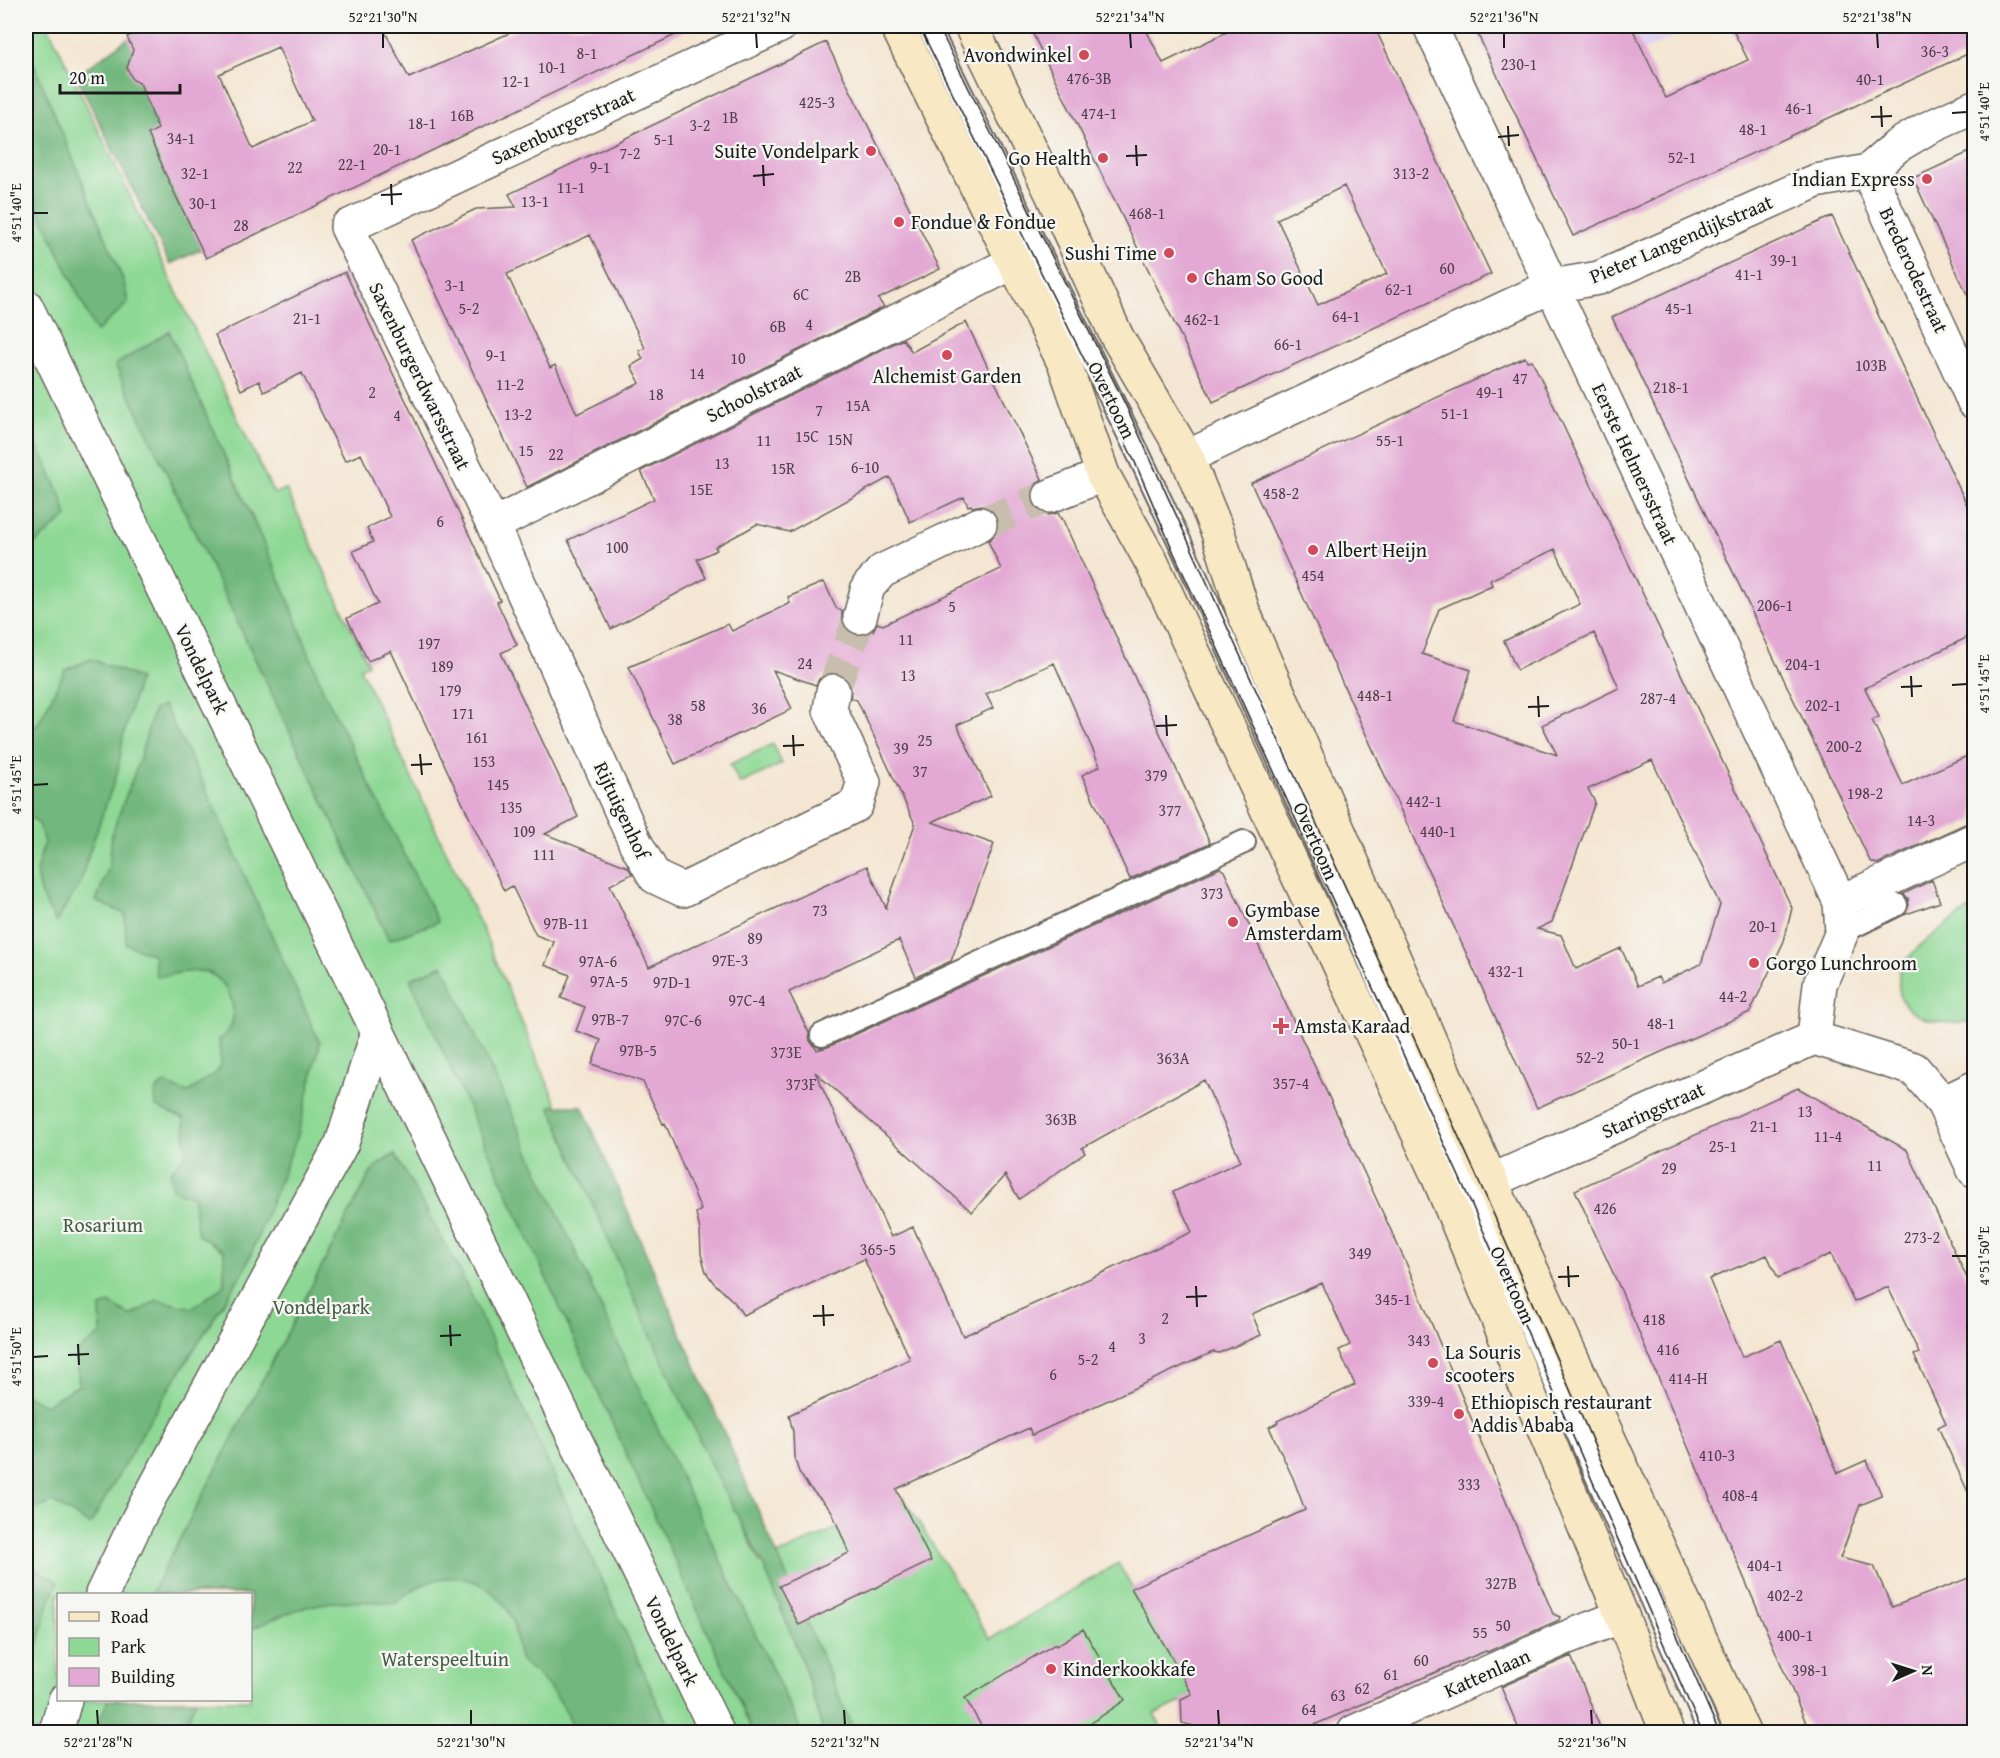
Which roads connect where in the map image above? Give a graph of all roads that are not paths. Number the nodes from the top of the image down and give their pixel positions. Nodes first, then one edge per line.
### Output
1 (780, 26) edge
2 (897, 26) edge
3 (928, 26) edge
4 (971, 26) edge
5 (1430, 26) edge
6 (1974, 107) edge
7 (1868, 171) junction
8 (347, 227) joint
9 (1014, 262) junction
10 (1552, 286) junction
11 (26, 306) edge
12 (1974, 402) edge
13 (1187, 457) junction
14 (1103, 475) junction
15 (1050, 496) tunnel mouth
16 (980, 524) tunnel mouth
17 (493, 525) junction
18 (860, 617) tunnel mouth
19 (833, 691) tunnel mouth
20 (1974, 840) edge
21 (1244, 842) dead end
22 (1896, 904) dead end
23 (1841, 917) junction
24 (378, 1032) junction
25 (822, 1035) dead end
26 (1814, 1038) junction
27 (1974, 1088) edge
28 (1943, 1103) junction
29 (1974, 1170) edge
30 (1491, 1181) junction
31 (102, 1593) edge
32 (1622, 1616) junction
33 (65, 1701) edge
34 (56, 1732) edge
35 (717, 1732) edge
36 (1354, 1732) edge
37 (1667, 1732) edge
38 (1710, 1732) edge
39 (1743, 1732) edge

1 - 8 street, Saxenburgerstraat
2 - 9 main road, Overtoom
3 - 38 lane, Overtoom
4 - 13 main road, Overtoom
5 - 10 street, Eerste Helmersstraat
6 - 7 street, Pieter Langendijkstraat
7 - 10 street, Pieter Langendijkstraat
7 - 12 street, Brederodestraat
8 - 17 street, Saxenburgerdwarsstraat
9 - 14 main road, Overtoom
9 - 17 street, Schoolstraat
10 - 13 street, Pieter Langendijkstraat
10 - 23 street, Eerste Helmersstraat
11 - 24 street, Vondelpark
13 - 30 main road, Overtoom
14 - 15 street
14 - 32 main road, Overtoom
16 - 18 street
17 - 19 street, Rijtuigenhof
20 - 23 street
21 - 25 lane
22 - 23 lane
23 - 26 street
24 - 31 street
24 - 35 street, Vondelpark
26 - 28 street
26 - 30 street, Staringstraat
27 - 28 street
28 - 29 street
30 - 39 main road, Overtoom
32 - 36 street, Kattenlaan
32 - 37 main road, Overtoom
33 - 34 street

